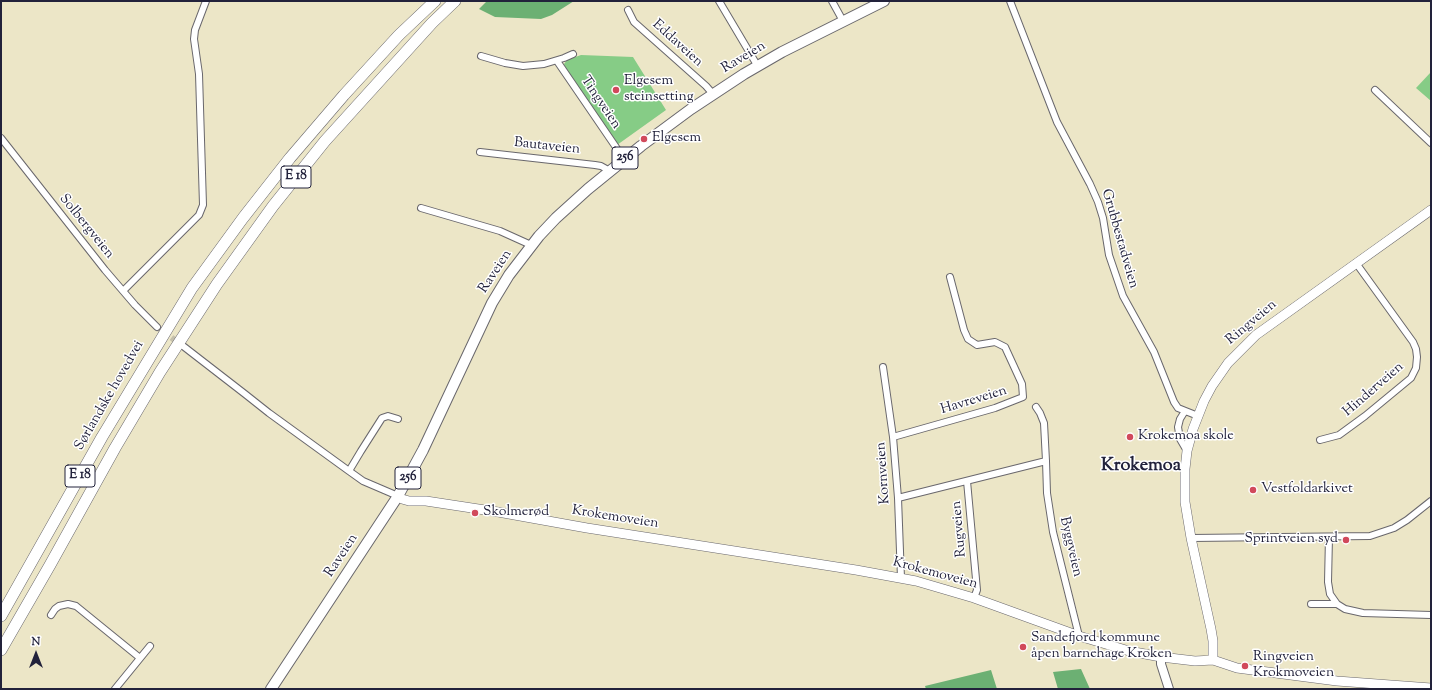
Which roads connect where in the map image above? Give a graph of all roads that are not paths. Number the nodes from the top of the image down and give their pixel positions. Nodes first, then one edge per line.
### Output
1 (206, 1) edge
2 (434, 1) edge
3 (455, 1) edge
4 (719, 1) edge
5 (832, 1) edge
6 (884, 1) edge
7 (1010, 1) edge
8 (628, 10) dead end
9 (843, 21) junction
10 (574, 54) dead end
11 (481, 56) dead end
12 (556, 61) junction
13 (757, 66) junction
14 (1375, 90) dead end
15 (713, 94) junction
16 (1, 138) edge
17 (1431, 143) edge
18 (480, 152) dead end
19 (624, 159) junction
20 (610, 172) junction
21 (421, 208) dead end
22 (1431, 210) edge
23 (531, 245) junction
24 (1356, 263) junction
25 (950, 277) dead end
26 (123, 291) junction
27 (160, 332) junction
28 (183, 346) tunnel mouth
29 (884, 367) dead end
30 (1036, 407) dead end
31 (1185, 411) junction
32 (1198, 416) junction
33 (398, 419) dead end
34 (893, 437) junction
35 (1320, 440) dead end
36 (1187, 451) junction
37 (1046, 461) junction
38 (349, 471) junction
39 (967, 481) junction
40 (398, 496) junction
41 (898, 498) junction
42 (1431, 501) edge
43 (1329, 537) junction
44 (1191, 538) junction
45 (901, 578) junction
46 (974, 598) junction
47 (1311, 604) dead end
48 (1337, 604) junction
49 (51, 615) dead end
50 (1431, 615) edge
51 (1, 616) edge
52 (1080, 636) junction
53 (150, 646) dead end
54 (1, 650) edge
55 (1161, 657) junction
56 (140, 658) junction
57 (1213, 660) junction
58 (1431, 688) edge
59 (115, 689) edge
60 (271, 689) edge
61 (1169, 689) edge

1 - 26 street
2 - 27 highway, E 18
3 - 54 highway, E 18
4 - 13 street
5 - 9 street
6 - 9 main road, Raveien / 256
7 - 31 street, Grubbestadveien
8 - 15 street, Eddaveien
9 - 13 main road, Raveien / 256
10 - 12 street
11 - 12 street
12 - 19 street, Tingveien
13 - 15 main road, Raveien / 256
14 - 17 street
15 - 19 main road, Raveien / 256
16 - 26 street, Solbergveien
18 - 20 street, Bautaveien
19 - 20 main road, Raveien / 256
20 - 23 main road, Raveien / 256
21 - 23 street
22 - 24 main road, Ringveien
23 - 40 main road, Raveien / 256
24 - 32 main road, Ringveien
24 - 35 street, Hinderveien
25 - 34 street, Havreveien
26 - 27 street, Solbergveien
27 - 51 highway, Sørlandske hovedvei / E 18
28 - 38 street
29 - 34 street, Kornveien
30 - 37 street, Byggveien
31 - 32 street, Grubbestadveien
31 - 36 street
32 - 36 main road, Ringveien
33 - 38 street
34 - 41 street, Kornveien
36 - 44 main road, Ringveien
37 - 39 street
37 - 52 street, Byggveien
38 - 40 street
39 - 41 street
39 - 46 street, Rugveien
40 - 45 main road, Krokemoveien
40 - 60 main road, Raveien / 256
41 - 45 street, Kornveien
42 - 43 street
43 - 44 street
43 - 48 street
44 - 57 main road, Ringveien
45 - 46 main road, Krokemoveien
46 - 52 main road, Krokemoveien
47 - 48 street
48 - 50 street
49 - 56 street
52 - 55 main road, Krokemoveien
53 - 56 street
55 - 57 main road, Krokemoveien
55 - 61 street
56 - 59 street
57 - 58 main road, Krokemoveien

